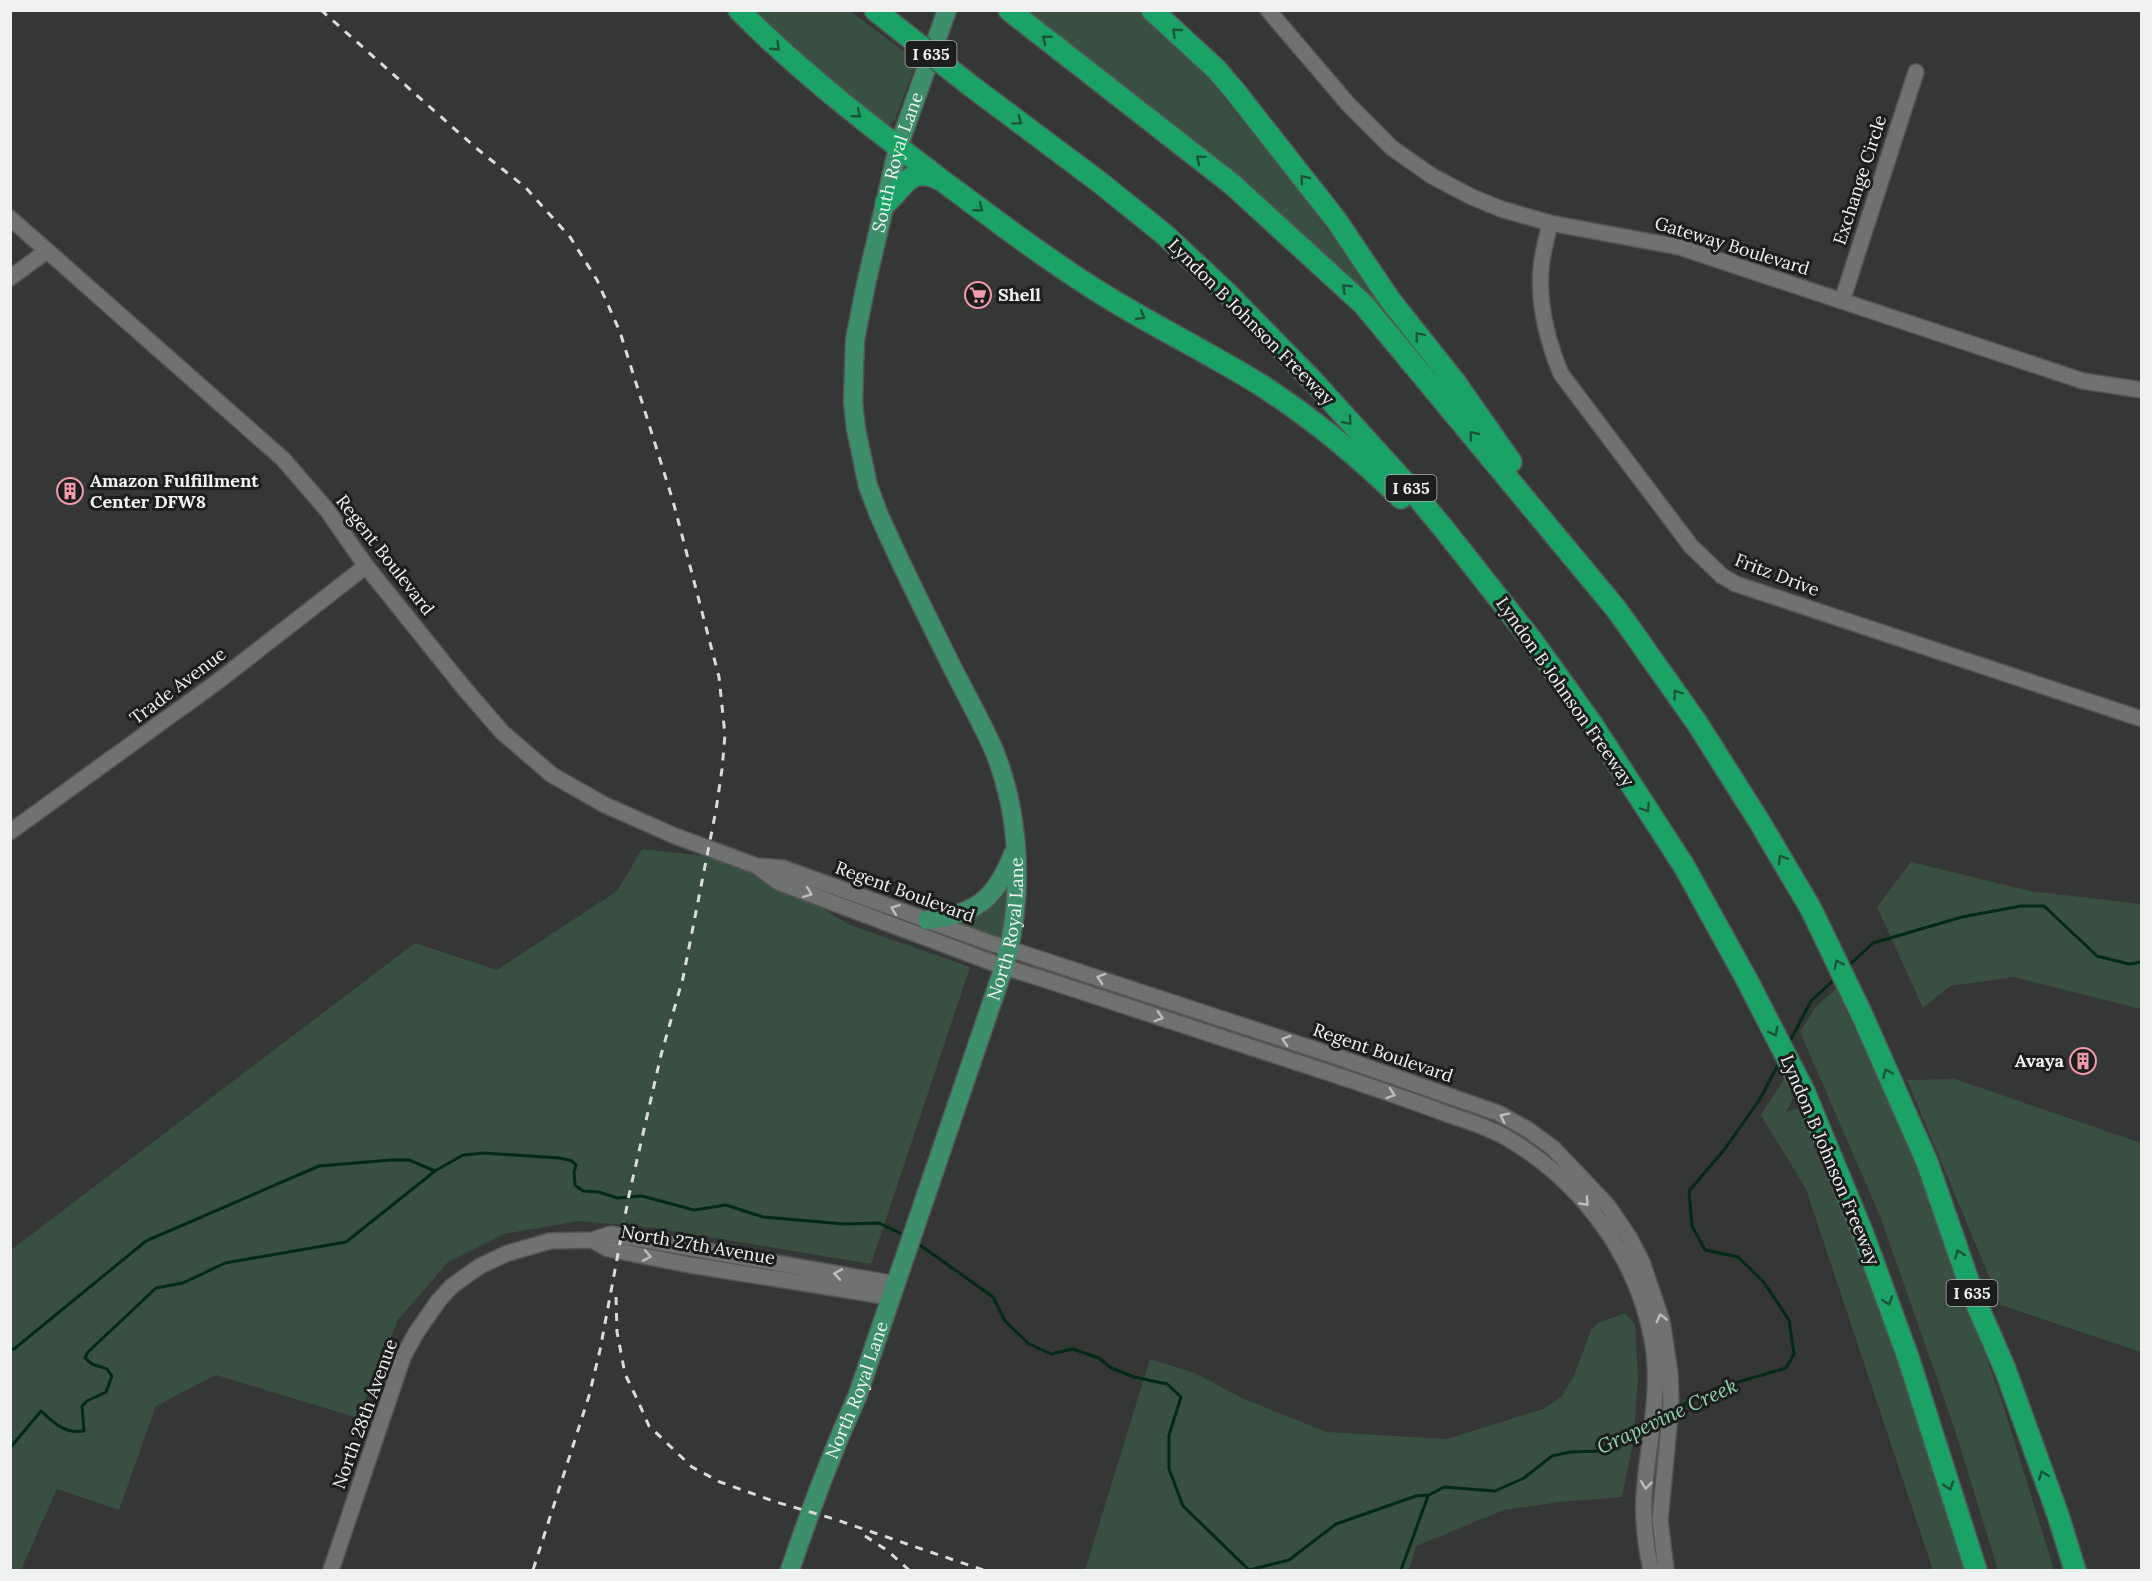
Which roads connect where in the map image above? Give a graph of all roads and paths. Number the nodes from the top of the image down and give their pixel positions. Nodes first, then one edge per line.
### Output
1 (739, 10) edge
2 (947, 10) edge
3 (1009, 10) edge
4 (1152, 10) edge
5 (1268, 10) edge
6 (882, 16) edge
7 (1916, 72) dead end
8 (898, 148) junction
9 (943, 181) junction
10 (886, 203) junction
11 (10, 218) edge
12 (1550, 223) junction
13 (47, 251) junction
14 (10, 278) edge
15 (866, 284) joint
16 (1842, 301) junction
17 (2142, 390) edge
18 (366, 566) junction
19 (1617, 610) junction
20 (1534, 643) junction
21 (2142, 719) edge
22 (10, 832) edge
23 (1015, 847) junction
24 (757, 866) junction
25 (927, 921) junction
26 (1009, 949) junction
27 (1004, 967) junction
28 (592, 1240) junction
29 (692, 1248) junction
30 (690, 1265) junction
31 (893, 1290) junction
32 (1647, 1297) junction
33 (1659, 1344) junction
34 (2058, 1515) junction
35 (331, 1570) edge
36 (790, 1570) edge
37 (1651, 1570) edge
38 (1666, 1570) edge
39 (1976, 1570) edge
40 (2075, 1570) edge
41 (2080, 1570) edge

1 -> 8 highway
2 - 8 main road, South Royal Lane
19 -> 3 highway, I 635
19 -> 4 highway
5 - 12 street, Gateway Boulevard
6 -> 20 highway, Lyndon B Johnson Freeway / I 635, bridge
7 - 16 street, Exchange Circle
8 - 9 highway
8 - 10 main road, South Royal Lane
9 - 10 highway
9 -> 20 highway
10 - 15 main road, South Royal Lane
11 - 13 street, Regent Boulevard
12 - 16 street, Gateway Boulevard
12 - 21 street, Fritz Drive
13 - 14 street
13 - 18 street, Regent Boulevard
15 - 23 main road, North Royal Lane
16 - 17 street, Gateway Boulevard
18 - 22 street, Trade Avenue
18 - 24 street, Regent Boulevard
34 -> 19 highway, I 635
20 -> 39 highway, Lyndon B Johnson Freeway / I 635
23 - 25 main road
23 - 26 main road, North Royal Lane
25 -> 24 street, Regent Boulevard
24 -> 27 street, Regent Boulevard
25 - 26 street, Regent Boulevard
26 - 27 main road, North Royal Lane
32 -> 26 street, Regent Boulevard
27 - 31 main road, North Royal Lane
27 -> 32 street, Regent Boulevard
28 - 29 street, North 27th Avenue
28 -> 30 street, North 27th Avenue
28 - 35 street, North 28th Avenue
29 - 30 street
31 -> 29 street, North 27th Avenue
30 - 31 street, North 27th Avenue
31 - 36 main road, North Royal Lane
32 - 33 street, Regent Boulevard
33 -> 37 street, Regent Boulevard
33 - 38 street, Regent Boulevard
34 - 40 highway, I 635
34 - 41 highway

